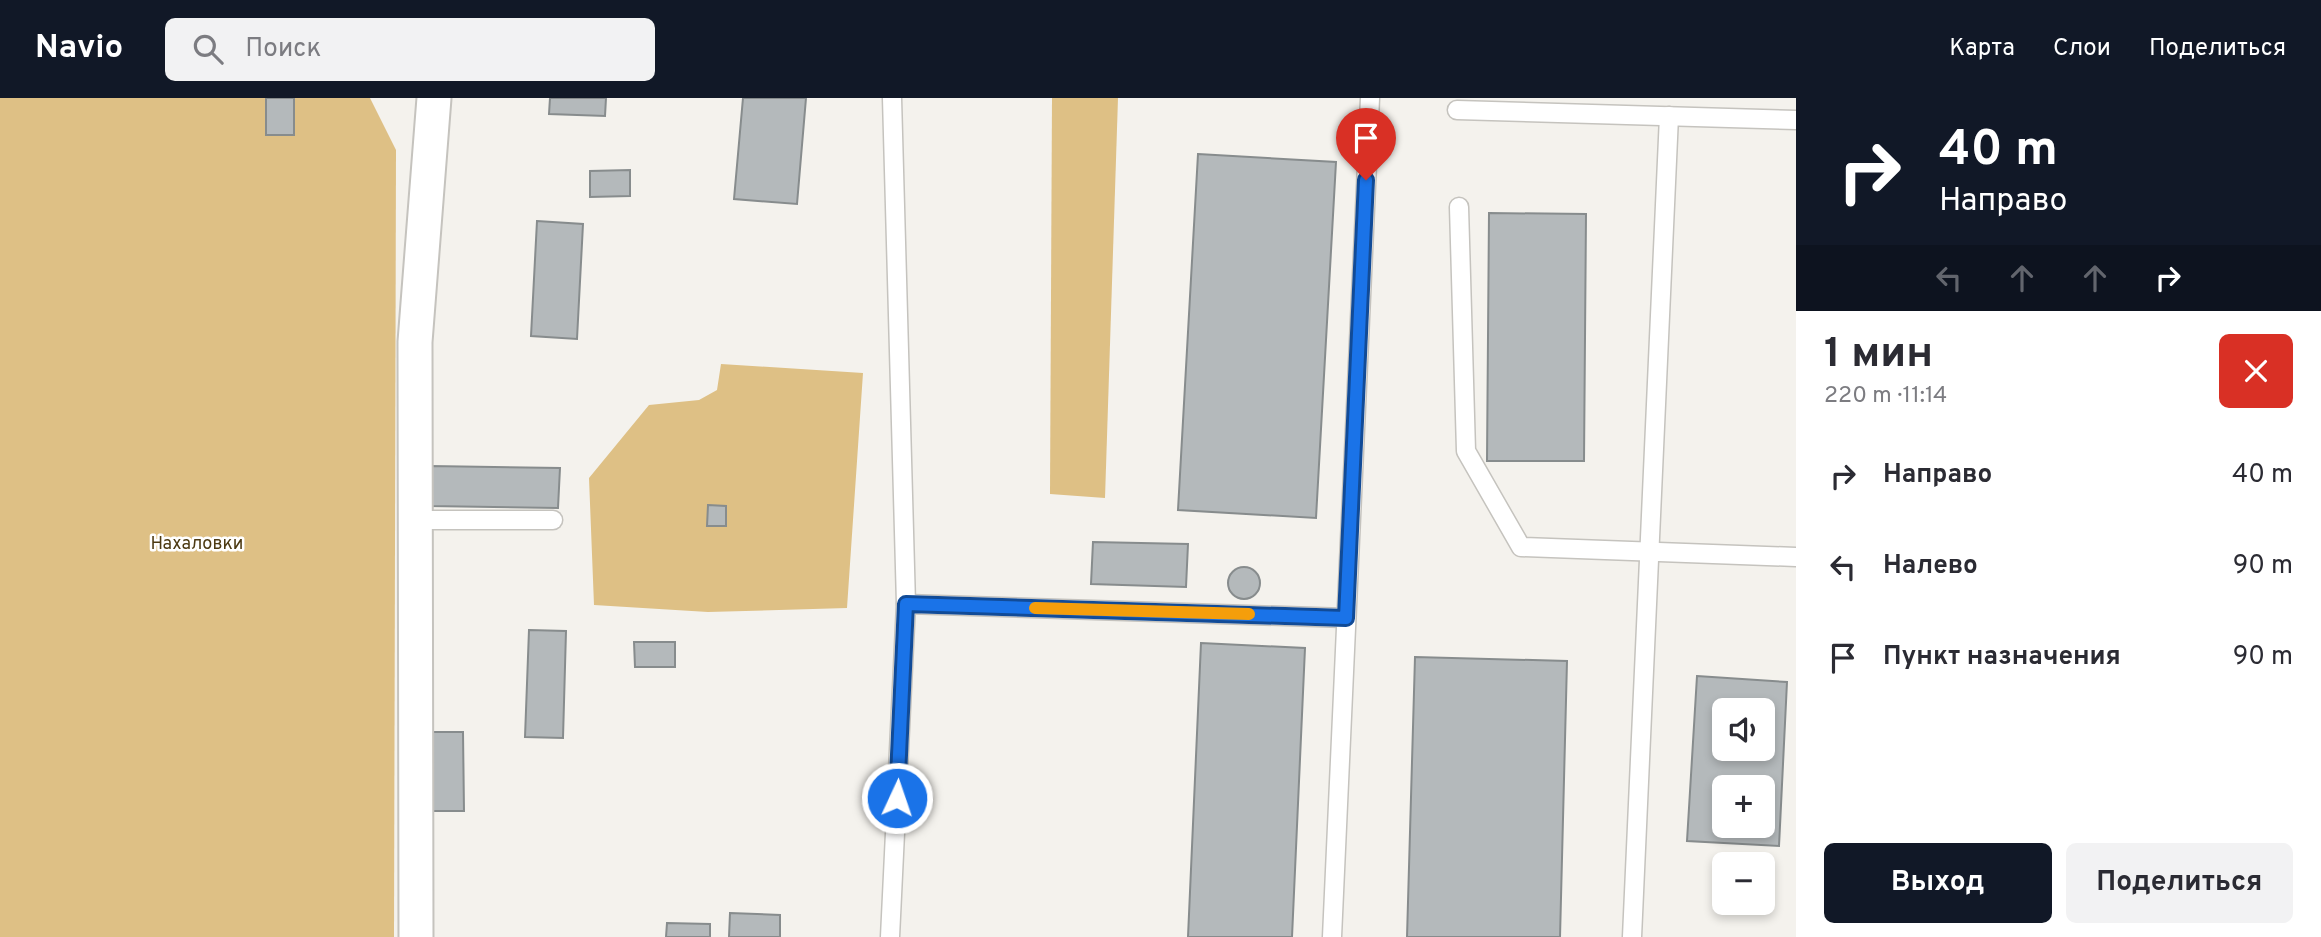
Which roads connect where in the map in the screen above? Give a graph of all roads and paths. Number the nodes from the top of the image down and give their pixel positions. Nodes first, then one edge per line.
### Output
1 (433, 98) edge
2 (892, 98) edge
3 (1370, 98) edge
4 (1457, 110) dead end
5 (1669, 116) junction
6 (1796, 120) edge
7 (1459, 206) dead end
8 (415, 520) junction
9 (553, 520) dead end
10 (1649, 552) junction
11 (1796, 557) edge
12 (906, 604) junction
13 (1346, 618) junction
14 (416, 937) edge
15 (890, 937) edge
16 (1332, 937) edge
17 (1632, 937) edge

1 - 8 street
2 - 12 lane
3 - 13 lane
4 - 5 lane
5 - 6 lane
5 - 10 lane
7 - 10 lane
8 - 9 lane
8 - 14 street
10 - 11 lane
10 - 17 lane
12 - 13 lane
12 - 15 lane
13 - 16 lane

